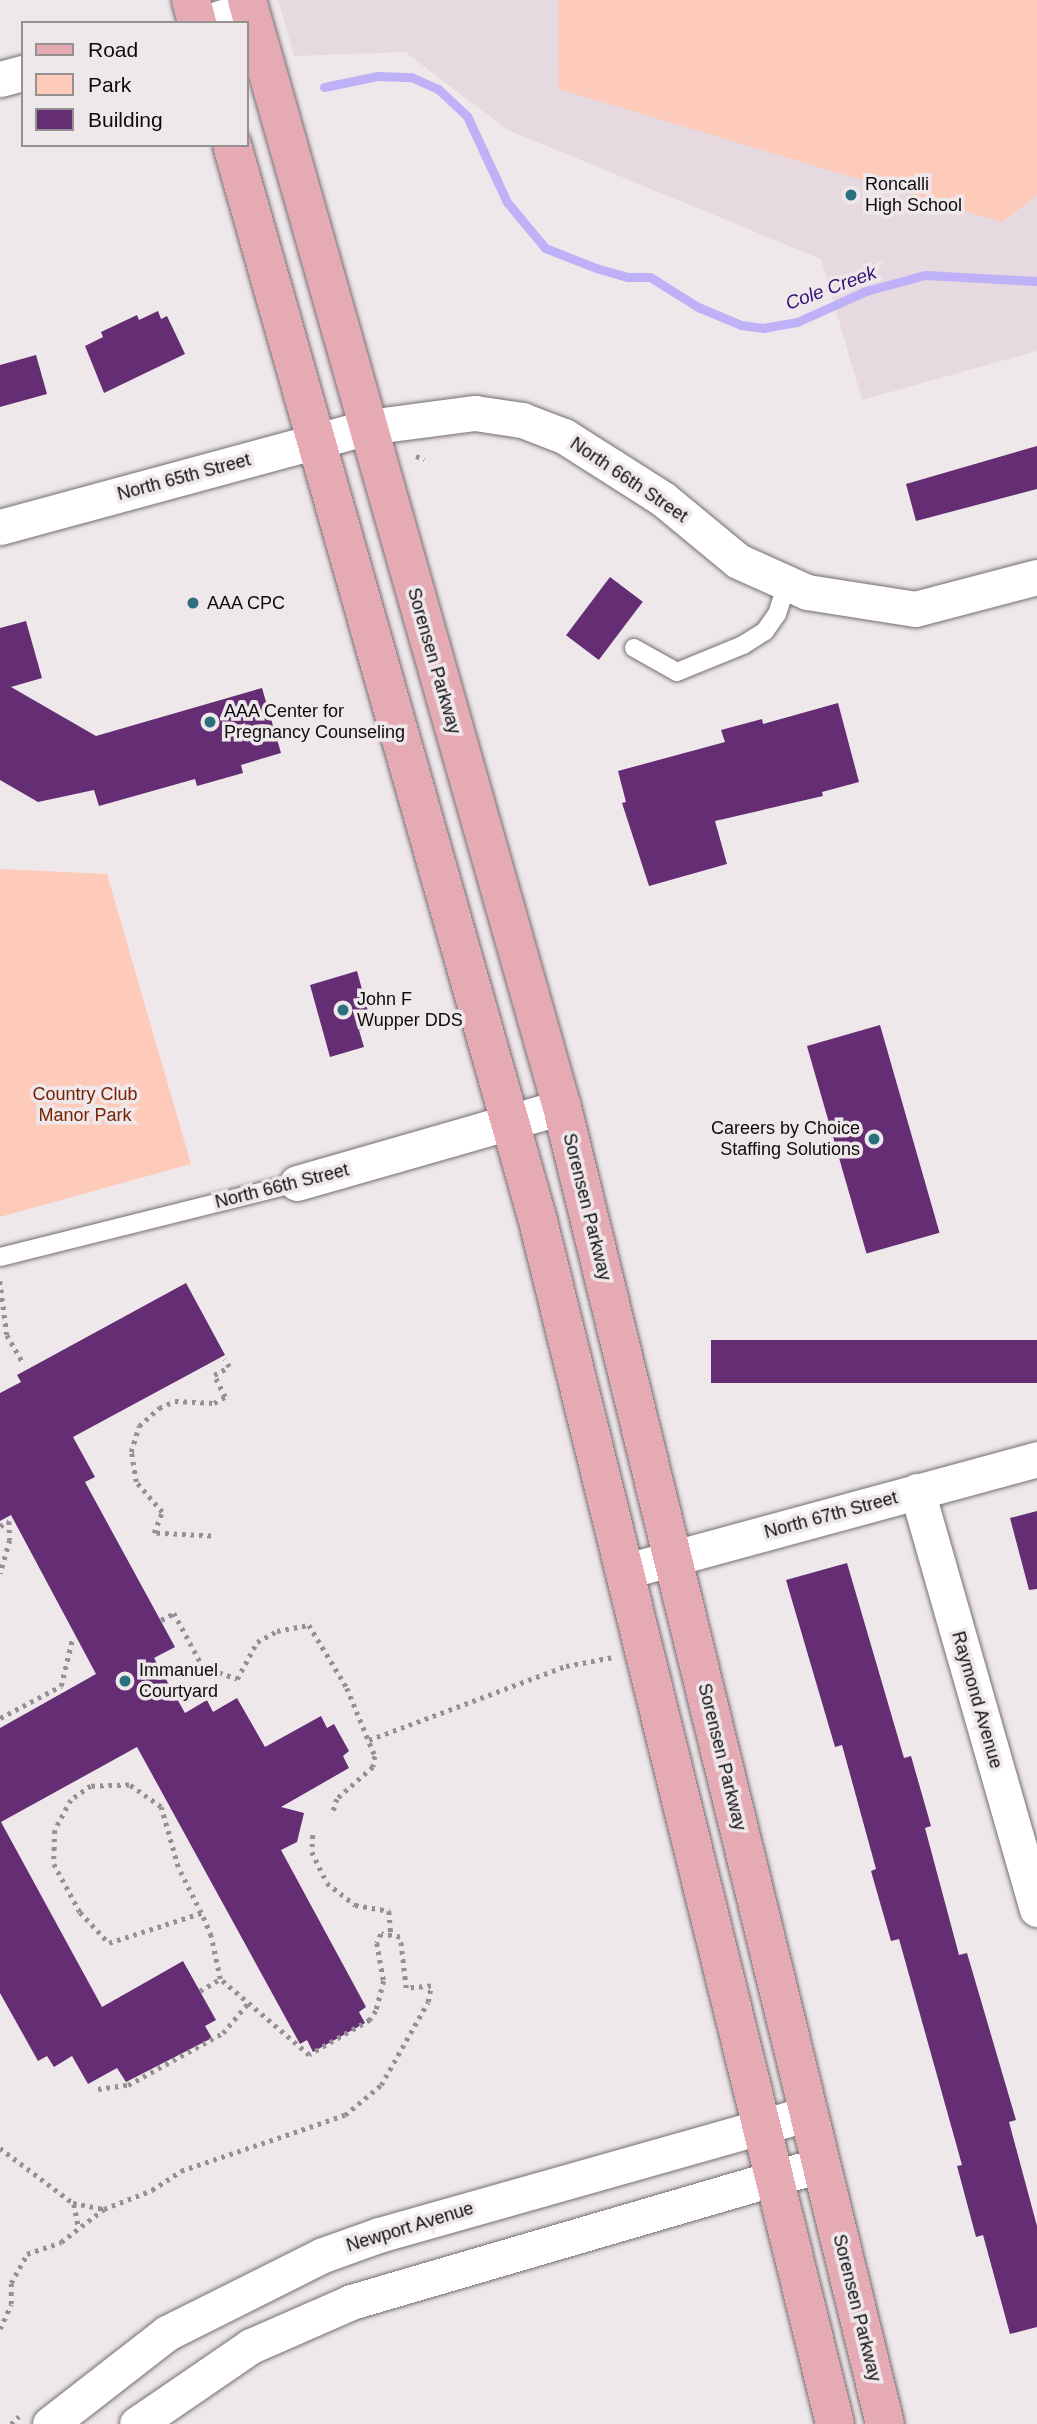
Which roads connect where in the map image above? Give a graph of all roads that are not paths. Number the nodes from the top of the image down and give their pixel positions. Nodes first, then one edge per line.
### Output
1 (191, 0) edge
2 (249, 5) edge
3 (199, 21) edge
4 (205, 21) edge
5 (21, 74) edge
6 (0, 79) edge
7 (233, 147) edge
8 (368, 428) junction
9 (316, 441) junction
10 (0, 527) edge
11 (1037, 577) edge
12 (786, 586) junction
13 (634, 648) dead end
14 (562, 1107) junction
15 (512, 1122) junction
16 (297, 1183) joint
17 (0, 1257) edge
18 (1037, 1459) edge
19 (917, 1491) junction
20 (674, 1559) junction
21 (626, 1571) junction
22 (1037, 1909) edge
23 (809, 2113) junction
24 (763, 2126) junction
25 (821, 2165) junction
26 (776, 2178) junction
27 (50, 2424) edge
28 (137, 2424) edge
29 (835, 2424) edge
30 (886, 2424) edge

1 - 3 main road
2 - 4 street
2 - 8 main road, Sorensen Parkway
5 - 6 street
7 - 9 main road
8 - 9 street, North 65th Street
8 - 12 street, North 66th Street
8 - 14 main road, Sorensen Parkway
9 - 10 street, North 65th Street
9 - 15 main road
11 - 12 street, North 66th Street
12 - 13 lane
14 - 15 street, North 66th Street
14 - 20 main road, Sorensen Parkway
15 - 16 street, North 66th Street
15 - 21 main road
16 - 17 lane, North 66th Street
18 - 19 street, North 67th Street
19 - 20 street, North 67th Street
19 - 22 street, Raymond Avenue
20 - 21 street, North 67th Street
20 - 23 main road, Sorensen Parkway
21 - 24 main road
23 - 24 street, Newport Avenue
23 - 25 main road, Sorensen Parkway
24 - 26 main road
24 - 27 street, Newport Avenue
25 - 26 street
25 - 30 main road, Sorensen Parkway
26 - 28 street
26 - 29 main road

